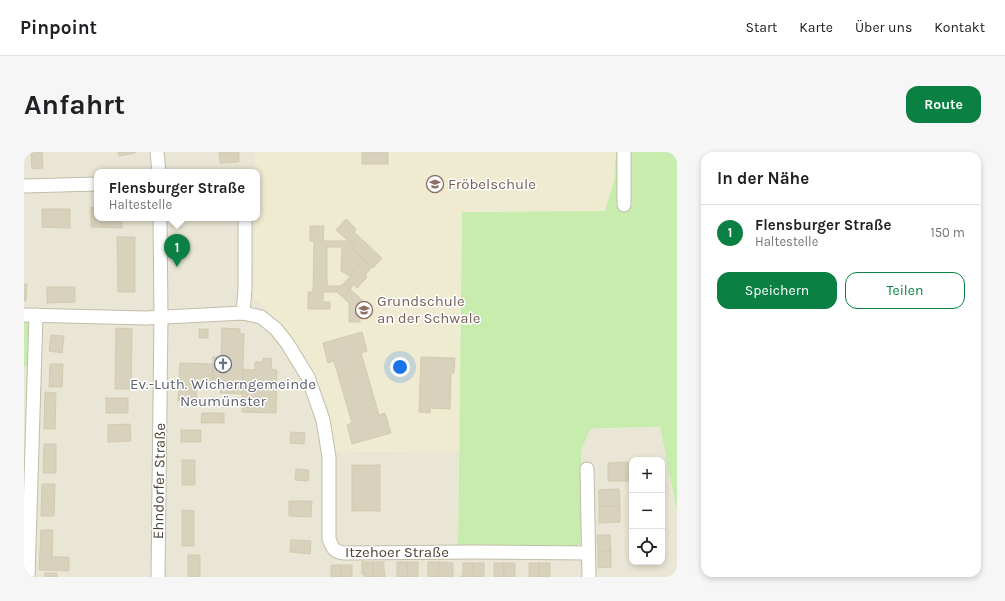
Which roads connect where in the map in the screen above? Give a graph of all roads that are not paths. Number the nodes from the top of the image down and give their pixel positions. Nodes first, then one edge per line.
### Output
1 (157, 152) edge
2 (624, 152) edge
3 (159, 169) edge
4 (94, 184) edge
5 (24, 186) edge
6 (624, 205) dead end
7 (160, 221) edge
8 (245, 221) edge
9 (243, 313) junction
10 (30, 315) edge
11 (161, 317) junction
12 (29, 372) edge
13 (587, 470) dead end
14 (588, 553) junction
15 (28, 577) edge
16 (158, 577) edge
17 (589, 577) edge

1 - 3 street
2 - 6 street
4 - 5 street
7 - 11 street, Ehndorfer Straße
8 - 9 street
9 - 11 street, Itzehoer Straße
9 - 14 street, Itzehoer Straße
10 - 11 street, Itzehoer Straße
10 - 12 street
11 - 16 street, Ehndorfer Straße
12 - 15 street
13 - 14 street
14 - 17 street

